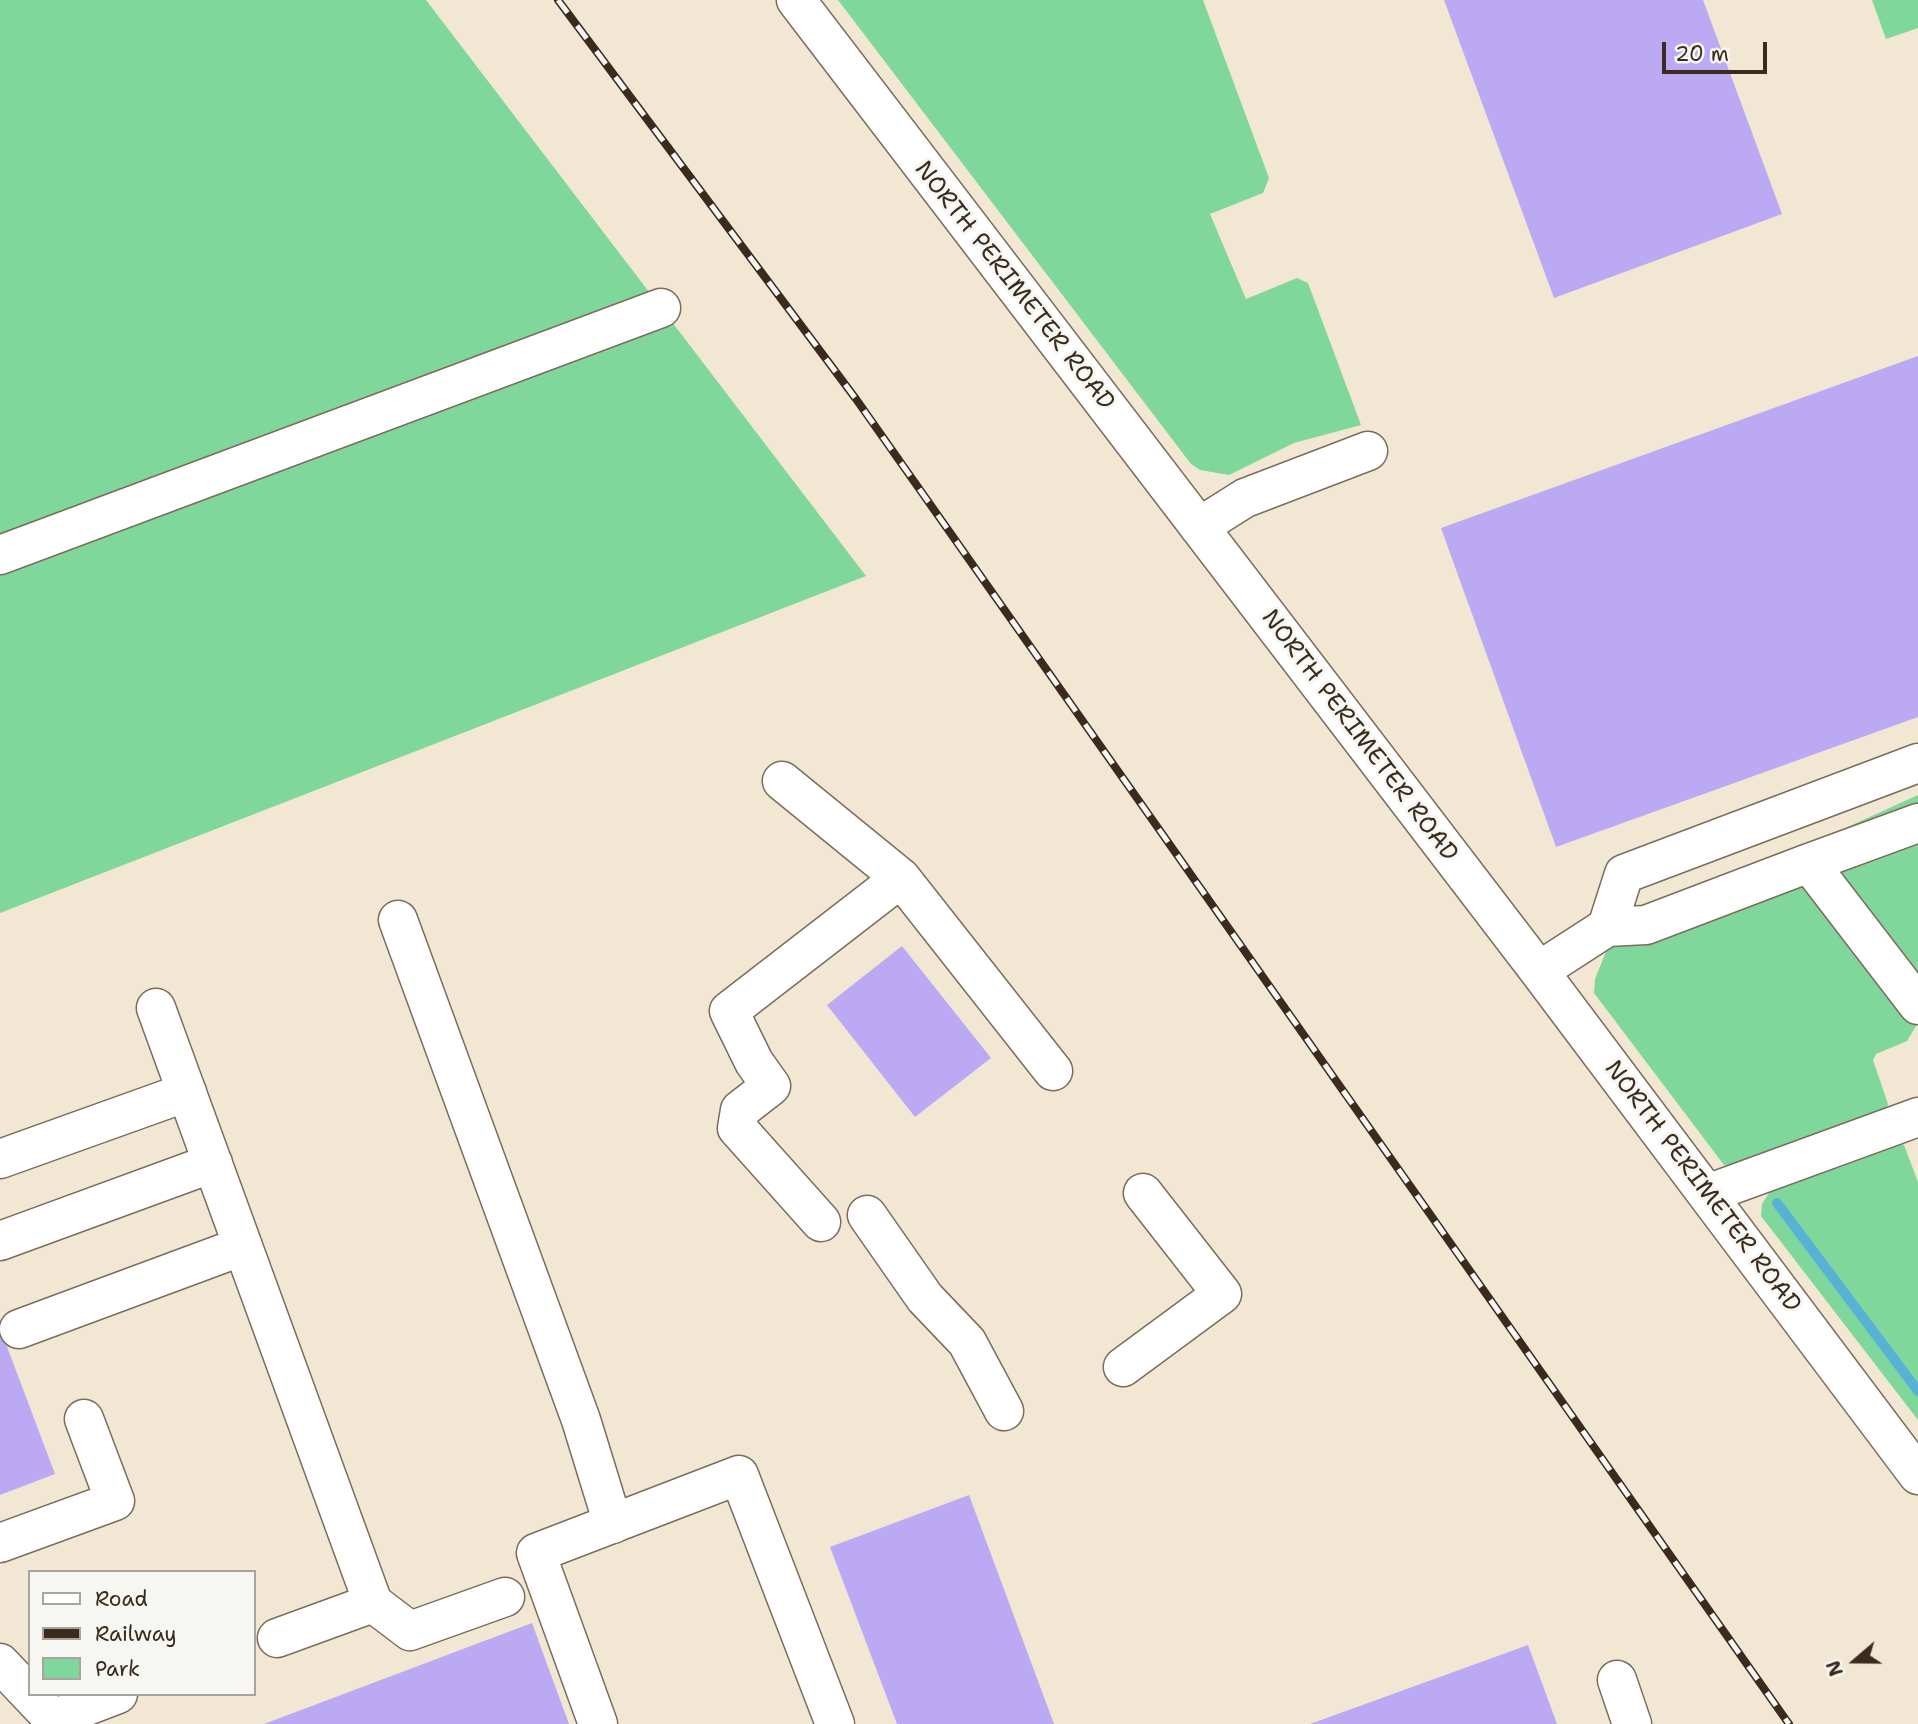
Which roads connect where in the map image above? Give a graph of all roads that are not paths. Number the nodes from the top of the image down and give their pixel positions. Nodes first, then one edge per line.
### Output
1 (796, 0) edge
2 (661, 308) dead end
3 (1368, 451) dead end
4 (1199, 527) junction
5 (0, 555) edge
6 (1918, 763) edge
7 (782, 781) dead end
8 (1918, 822) edge
9 (1809, 863) junction
10 (901, 878) junction
11 (398, 920) dead end
12 (1607, 927) junction
13 (1539, 971) junction
14 (1918, 1005) edge
15 (156, 1009) dead end
16 (1053, 1071) dead end
17 (187, 1092) junction
18 (1918, 1117) edge
19 (0, 1159) edge
20 (213, 1163) junction
21 (1143, 1193) dead end
22 (1707, 1194) junction
23 (867, 1215) dead end
24 (821, 1222) dead end
25 (0, 1241) edge
26 (243, 1246) junction
27 (19, 1329) dead end
28 (1123, 1367) dead end
29 (1004, 1411) dead end
30 (84, 1419) dead end
31 (1918, 1475) edge
32 (613, 1524) junction
33 (0, 1543) edge
34 (505, 1597) dead end
35 (373, 1603) junction
36 (277, 1639) dead end
37 (0, 1663) edge
38 (1616, 1680) dead end
39 (28, 1694) edge
40 (30, 1696) edge
41 (113, 1696) edge
42 (52, 1721) edge
43 (598, 1724) edge
44 (835, 1724) edge
45 (1632, 1724) edge

1 - 4 street, NORTH PERIMETER ROAD
2 - 5 street
3 - 4 street
4 - 13 street, NORTH PERIMETER ROAD
6 - 12 street
7 - 10 street
8 - 9 street
9 - 12 street
9 - 14 street
10 - 16 street
10 - 24 street
11 - 32 street
12 - 13 street
13 - 22 street, NORTH PERIMETER ROAD
15 - 17 street
17 - 19 street
17 - 20 street
18 - 22 street
20 - 25 street
20 - 26 street
21 - 28 street
22 - 31 street, NORTH PERIMETER ROAD
23 - 29 street
26 - 27 street
26 - 35 street
30 - 33 street
32 - 43 street
32 - 44 street
34 - 35 street
35 - 36 street
37 - 39 street
38 - 45 street
40 - 42 street
41 - 42 street

